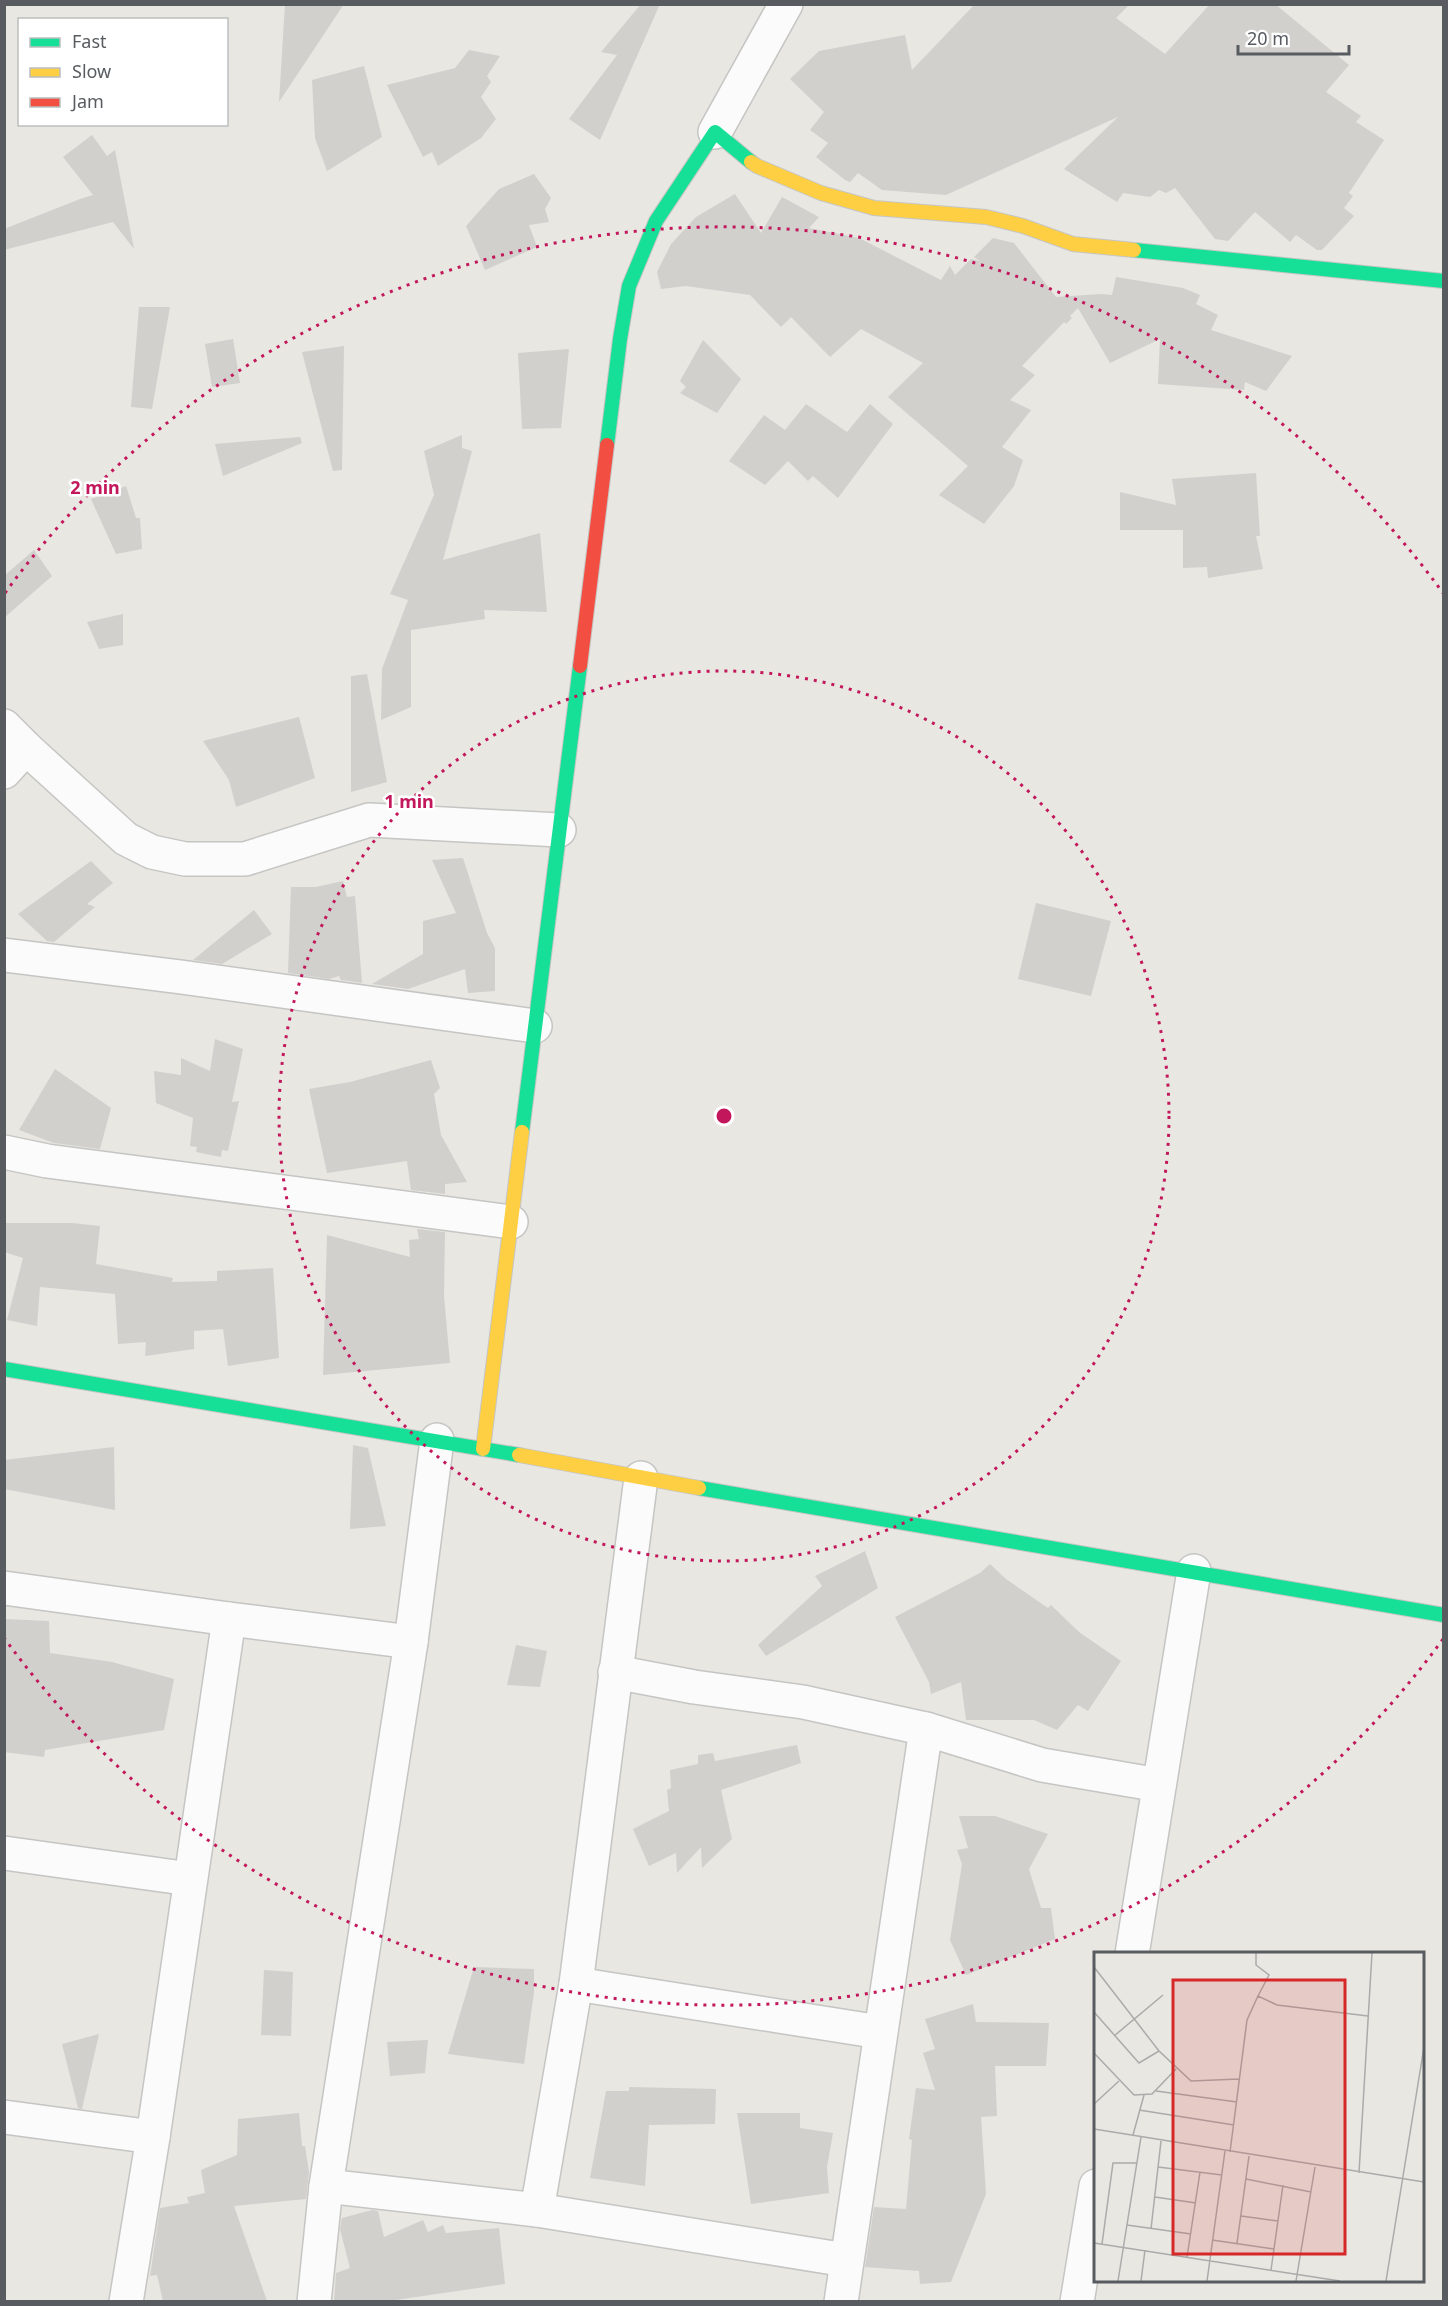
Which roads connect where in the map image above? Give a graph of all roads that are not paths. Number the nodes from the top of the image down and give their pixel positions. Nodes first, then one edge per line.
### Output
1 (786, 4) edge
2 (715, 132) junction
3 (1443, 282) edge
4 (12, 749) edge
5 (559, 830) junction
6 (4, 955) edge
7 (535, 1026) junction
8 (4, 1152) edge
9 (511, 1222) junction
10 (4, 1368) edge
11 (437, 1440) junction
12 (483, 1449) junction
13 (641, 1478) junction
14 (1194, 1571) junction
15 (4, 1588) edge
16 (1443, 1615) edge
17 (229, 1619) junction
18 (411, 1642) junction
19 (615, 1672) junction
20 (926, 1730) junction
21 (1159, 1785) junction
22 (4, 1853) edge
23 (190, 1879) junction
24 (1132, 1952) edge
25 (576, 1983) junction
26 (880, 2032) junction
27 (4, 2117) edge
28 (153, 2137) junction
29 (326, 2186) junction
30 (1094, 2192) edge
31 (537, 2210) junction
32 (846, 2260) junction
33 (126, 2301) edge
34 (314, 2301) edge
35 (841, 2301) edge
36 (1077, 2301) edge

1 - 2 street
2 - 3 street
2 - 5 street
4 - 5 street
5 - 7 street
6 - 7 street
7 - 9 street
8 - 9 street
9 - 12 street
10 - 11 street
11 - 12 street
11 - 18 street
12 - 13 street
13 - 14 street
13 - 19 street
14 - 16 street
14 - 21 street
15 - 17 street
17 - 18 street
17 - 23 street
18 - 29 street
19 - 20 street
19 - 25 street
20 - 21 street
20 - 26 street
21 - 24 street
22 - 23 street
23 - 28 street
25 - 26 street
25 - 31 street
26 - 32 street
27 - 28 street
28 - 33 street
29 - 31 street
29 - 34 street
30 - 36 street
31 - 32 street
32 - 35 street

